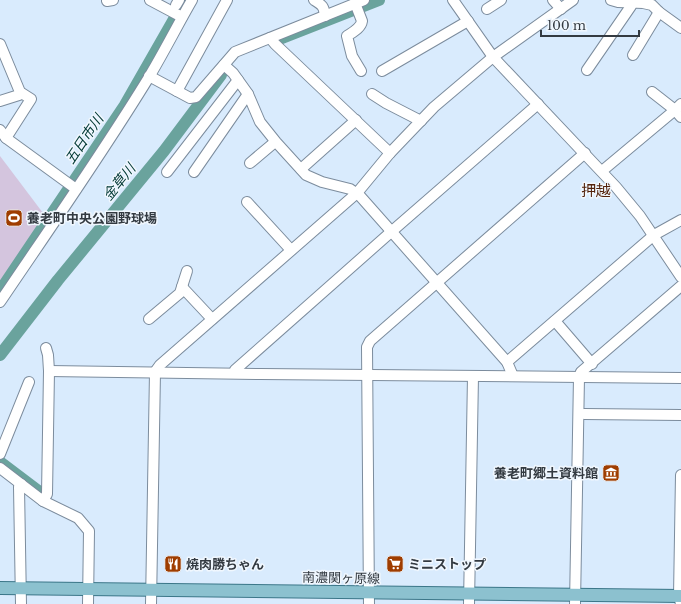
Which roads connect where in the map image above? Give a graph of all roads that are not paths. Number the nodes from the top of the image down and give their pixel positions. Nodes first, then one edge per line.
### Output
1 (150, 0) edge
2 (192, 0) edge
3 (227, 0) edge
4 (314, 0) edge
5 (453, 0) edge
6 (501, 0) edge
7 (554, 0) edge
8 (573, 0) edge
9 (611, 0) edge
10 (631, 2) junction
11 (344, 4) edge
12 (358, 5) edge
13 (487, 9) dead end
14 (560, 9) junction
15 (659, 12) junction
16 (324, 16) junction
17 (182, 17) junction
18 (468, 21) junction
19 (681, 28) edge
20 (270, 38) junction
21 (0, 44) edge
22 (633, 55) dead end
23 (2, 56) edge
24 (492, 57) junction
25 (226, 67) junction
26 (587, 70) dead end
27 (361, 71) dead end
28 (382, 71) dead end
29 (149, 76) junction
30 (238, 80) junction
31 (177, 91) junction
32 (652, 92) dead end
33 (21, 93) junction
34 (248, 94) junction
35 (372, 94) dead end
36 (0, 101) edge
37 (538, 104) junction
38 (678, 110) edge
39 (356, 120) junction
40 (421, 121) junction
41 (3, 134) edge
42 (276, 142) junction
43 (390, 153) junction
44 (585, 154) junction
45 (250, 163) dead end
46 (301, 169) junction
47 (602, 171) junction
48 (167, 172) dead end
49 (194, 172) dead end
50 (76, 189) junction
51 (357, 193) junction
52 (247, 202) dead end
53 (681, 220) edge
54 (391, 232) junction
55 (654, 235) junction
56 (291, 250) junction
57 (186, 271) dead end
58 (681, 277) edge
59 (437, 283) junction
60 (681, 286) edge
61 (182, 287) junction
62 (0, 302) edge
63 (149, 319) dead end
64 (212, 319) junction
65 (555, 321) junction
66 (46, 348) dead end
67 (507, 362) junction
68 (592, 364) junction
69 (49, 371) junction
70 (155, 372) junction
71 (234, 373) junction
72 (367, 375) junction
73 (473, 376) junction
74 (513, 376) junction
75 (579, 377) junction
76 (681, 378) edge
77 (29, 382) dead end
78 (584, 414) dead end
79 (681, 415) edge
80 (0, 454) edge
81 (0, 468) edge
82 (681, 475) edge
83 (21, 484) junction
84 (43, 500) junction
85 (0, 588) edge
86 (21, 588) junction
87 (88, 589) junction
88 (151, 590) junction
89 (369, 598) edge
90 (469, 599) edge
91 (680, 599) edge
92 (575, 600) edge
93 (21, 604) edge
94 (88, 604) edge
95 (151, 604) edge

1 - 17 street
2 - 17 street
3 - 31 street
4 - 16 street
5 - 18 street
6 - 13 street
7 - 14 street
8 - 14 street
9 - 10 street
10 - 15 street
10 - 26 street
11 - 12 street
11 - 16 street
12 - 27 street
14 - 24 street
15 - 19 street
15 - 22 street
16 - 20 street
17 - 29 street
18 - 24 street
18 - 28 street
20 - 25 street
20 - 39 street
21 - 23 street
23 - 33 street
24 - 37 street
24 - 40 street
25 - 30 street
25 - 31 street
29 - 31 street
29 - 50 street
30 - 34 street
30 - 48 street
32 - 38 street
33 - 36 street
33 - 41 street
34 - 42 street
34 - 49 street
35 - 40 street
37 - 44 street
37 - 54 street
38 - 47 street
39 - 43 street
39 - 46 street
40 - 43 street
41 - 50 street
42 - 45 street
42 - 46 street
43 - 51 street
44 - 47 street
44 - 59 street
46 - 51 street
47 - 55 street
50 - 62 street
51 - 54 street
51 - 56 street
52 - 56 street
53 - 55 street
54 - 59 street
54 - 71 street
55 - 58 street
55 - 65 street
56 - 64 street
57 - 61 street
59 - 67 street
59 - 72 street
60 - 68 street
61 - 63 street
61 - 64 street
64 - 70 street
65 - 67 street
65 - 68 street
66 - 69 street
67 - 74 street
68 - 75 street
69 - 70 street
69 - 84 street
70 - 71 street
70 - 88 street
71 - 72 street
72 - 73 street
72 - 89 street
73 - 74 street
73 - 90 street
74 - 75 street
75 - 76 street
75 - 92 street
77 - 80 street
78 - 79 street
81 - 83 street
82 - 91 street
83 - 84 street
83 - 86 street
84 - 87 street
85 - 86 main road, 南濃関ヶ原線
86 - 87 main road, 南濃関ヶ原線
86 - 93 street
87 - 88 main road, 南濃関ヶ原線
87 - 94 street
88 - 89 main road, 南濃関ヶ原線
88 - 95 street
89 - 90 main road, 南濃関ヶ原線
90 - 92 main road, 南濃関ヶ原線
91 - 92 main road, 南濃関ヶ原線

